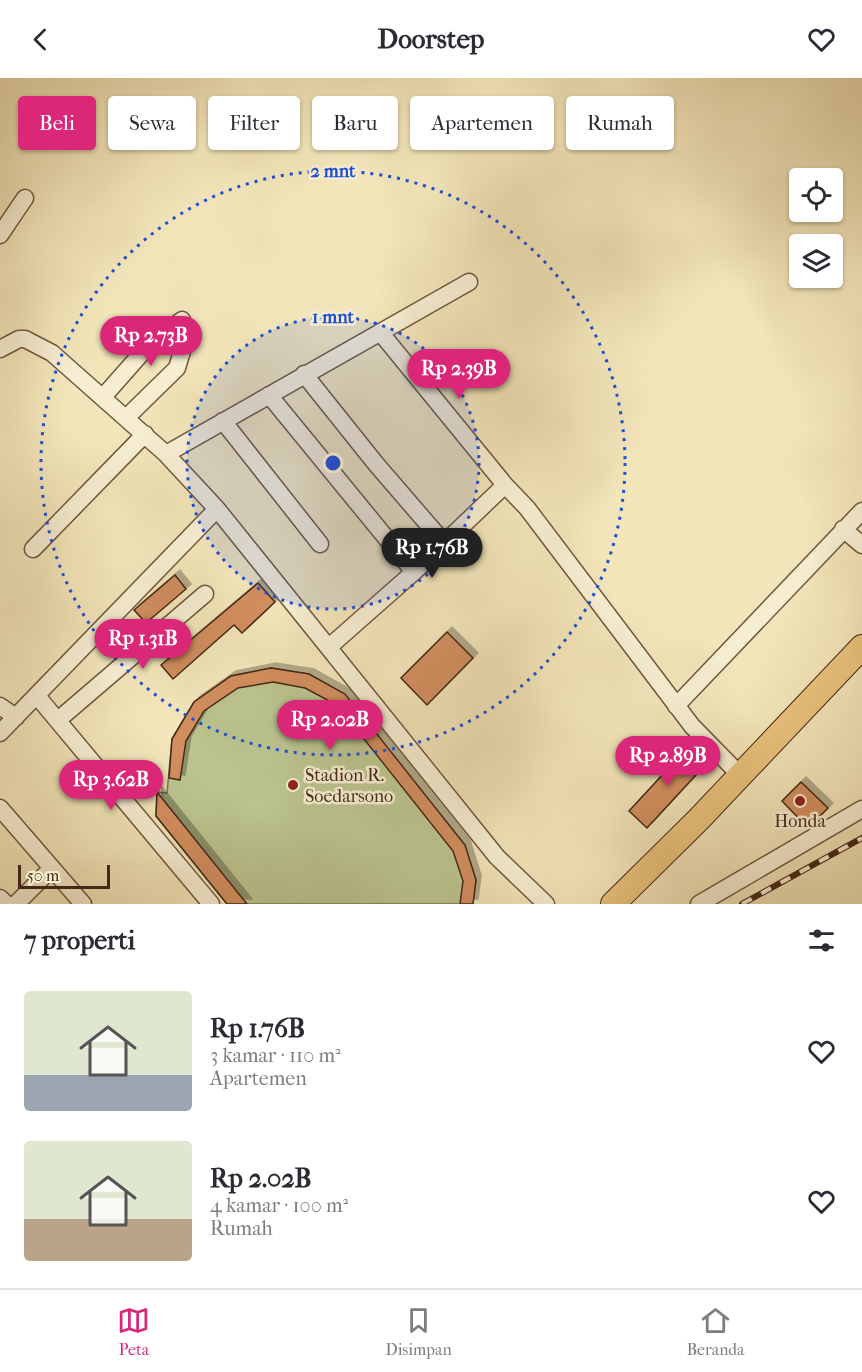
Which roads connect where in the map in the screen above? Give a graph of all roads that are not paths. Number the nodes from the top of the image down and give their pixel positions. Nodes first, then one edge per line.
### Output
1 (25, 198) dead end
2 (0, 235) edge
3 (469, 282) dead end
4 (182, 320) dead end
5 (380, 332) junction
6 (186, 338) dead end
7 (0, 349) edge
8 (304, 374) junction
9 (269, 395) junction
10 (103, 398) junction
11 (126, 417) junction
12 (223, 421) junction
13 (145, 434) junction
14 (166, 454) junction
15 (505, 486) junction
16 (217, 509) junction
17 (862, 511) edge
18 (843, 530) junction
19 (320, 544) dead end
20 (445, 544) junction
21 (862, 545) edge
22 (33, 549) dead end
23 (414, 572) junction
24 (206, 594) dead end
25 (329, 646) junction
26 (862, 647) edge
27 (38, 696) junction
28 (676, 705) junction
29 (0, 706) edge
30 (16, 717) junction
31 (58, 720) junction
32 (0, 733) edge
33 (740, 775) junction
34 (0, 808) edge
35 (862, 809) edge
36 (52, 868) junction
37 (0, 898) edge
38 (6, 904) edge
39 (16, 904) edge
40 (82, 904) edge
41 (211, 904) edge
42 (546, 904) edge
43 (613, 904) edge
44 (699, 904) edge

1 - 2 street
3 - 5 street
4 - 10 street
5 - 8 street
5 - 15 street
6 - 11 street
7 - 10 street
8 - 9 street
8 - 20 street
9 - 12 street
9 - 23 street
10 - 11 street
11 - 13 street
12 - 14 street
12 - 19 street
13 - 14 street
13 - 22 street
14 - 16 street
15 - 20 street
15 - 28 street
16 - 25 street
16 - 27 street
17 - 18 street
18 - 21 street
18 - 28 street
20 - 23 street
23 - 25 street
24 - 31 street
25 - 42 street
26 - 33 highway
27 - 30 street
27 - 31 street
28 - 33 street
29 - 30 street
30 - 32 street
31 - 41 street
33 - 43 highway
34 - 36 street
35 - 44 street
36 - 39 street
36 - 40 street
37 - 38 street

